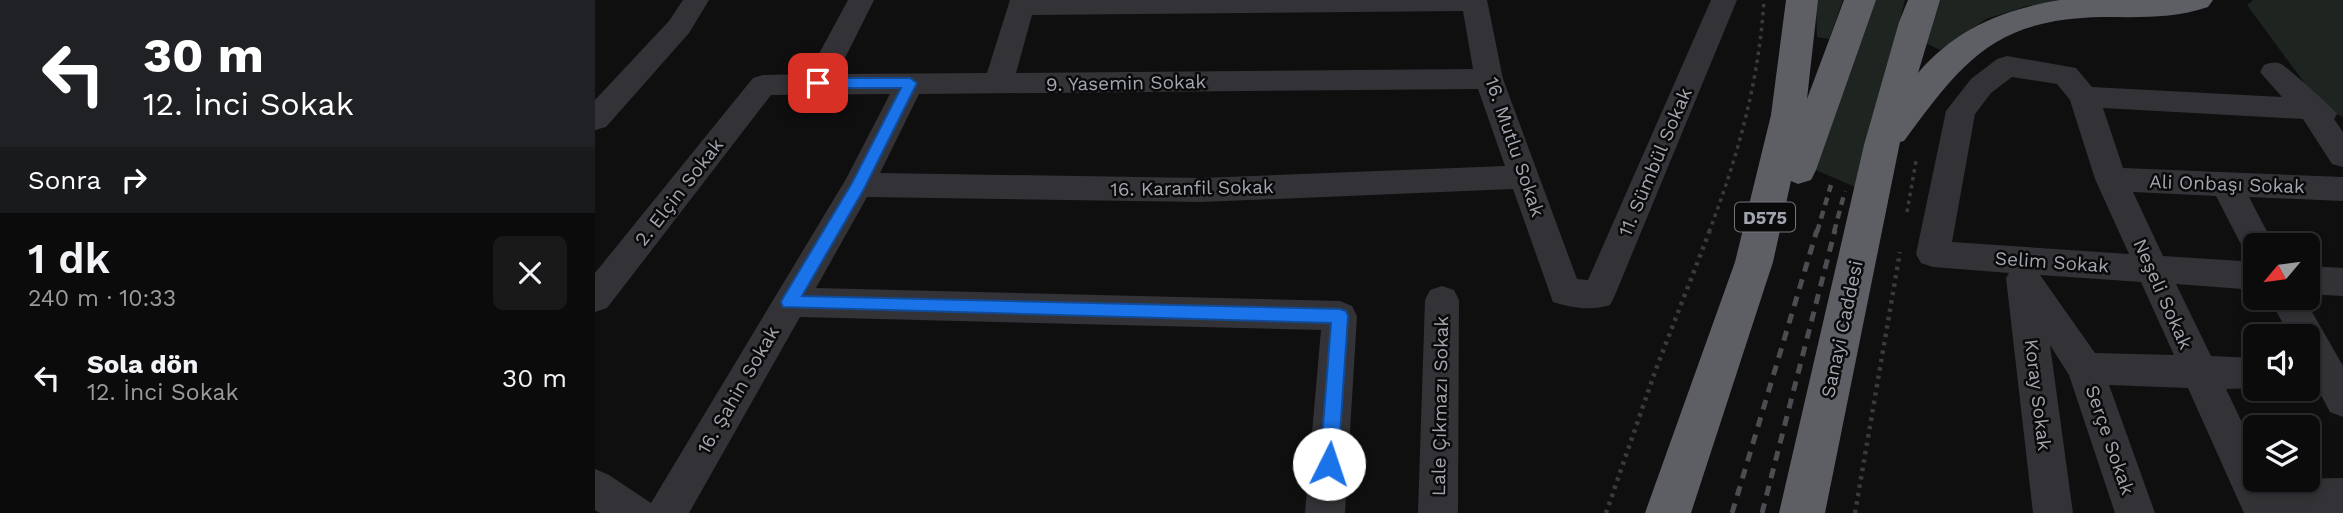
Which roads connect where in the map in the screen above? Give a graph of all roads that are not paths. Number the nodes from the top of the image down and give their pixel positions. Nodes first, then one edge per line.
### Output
1 (696, 0) edge
2 (861, 0) edge
3 (1724, 0) edge
4 (1802, 0) edge
5 (1860, 0) edge
6 (1924, 0) edge
7 (2197, 0) edge
8 (1474, 1) edge
9 (1022, 3) edge
10 (2274, 72) dead end
11 (1489, 79) junction
12 (818, 83) junction
13 (910, 83) junction
14 (998, 85) junction
15 (763, 86) joint
16 (2075, 86) junction
17 (2312, 109) junction
18 (595, 119) edge
19 (2343, 125) edge
20 (1899, 153) junction
21 (2343, 156) edge
22 (1525, 177) junction
23 (2111, 179) junction
24 (2226, 184) junction
25 (858, 185) junction
26 (2343, 189) edge
27 (2252, 233) edge
28 (2153, 269) junction
29 (2243, 275) edge
30 (2023, 278) joint
31 (2321, 281) edge
32 (2343, 282) edge
33 (1565, 292) joint
34 (595, 298) edge
35 (1442, 300) dead end
36 (789, 302) junction
37 (2320, 360) edge
38 (2085, 368) junction
39 (2198, 370) junction
40 (2243, 373) edge
41 (2332, 384) edge
42 (1696, 426) junction
43 (595, 488) edge
44 (2343, 497) edge
45 (2259, 504) edge
46 (636, 513) edge
47 (667, 513) edge
48 (1325, 513) edge
49 (1438, 513) edge
50 (1668, 513) edge
51 (1802, 513) edge
52 (2053, 513) edge
53 (2135, 513) edge

1 - 18 street
2 - 12 street
3 - 33 street, 11. Sümbül Sokak
4 - 42 highway, D575
5 - 42 highway
6 - 20 highway, Sanayi Caddesi
7 - 20 highway
8 - 9 street
8 - 11 street, 16. Mutlu Sokak
9 - 14 street
10 - 17 street
11 - 14 street, 9. Yasemin Sokak
11 - 22 street, 16. Mutlu Sokak
12 - 13 street, 9. Yasemin Sokak
12 - 15 street, 9. Yasemin Sokak
13 - 14 street, 9. Yasemin Sokak
13 - 25 street, 16. Şahin Sokak
15 - 34 street, 2. Elçin Sokak
16 - 17 street
16 - 23 street, Neşeli Sokak
16 - 28 street, Selim Sokak
17 - 19 street
17 - 21 street
20 - 51 highway, Sanayi Caddesi
22 - 25 street, 16. Karanfil Sokak
22 - 33 street, 16. Mutlu Sokak
23 - 24 street, Ali Onbaşı Sokak
23 - 28 street, Neşeli Sokak
24 - 26 street, Ali Onbaşı Sokak
24 - 27 street
25 - 36 street, 16. Şahin Sokak
28 - 29 street, Selim Sokak
28 - 39 street, Neşeli Sokak
30 - 38 street, Serçe Sokak
30 - 52 street, Koray Sokak
31 - 32 street
35 - 49 street, Lale Çıkmazı Sokak
36 - 47 street, 16. Şahin Sokak
36 - 48 street
37 - 41 street
38 - 39 street
38 - 53 street, Serçe Sokak
39 - 40 street
39 - 45 street, Neşeli Sokak
42 - 50 highway, D575
43 - 46 street
44 - 45 street

